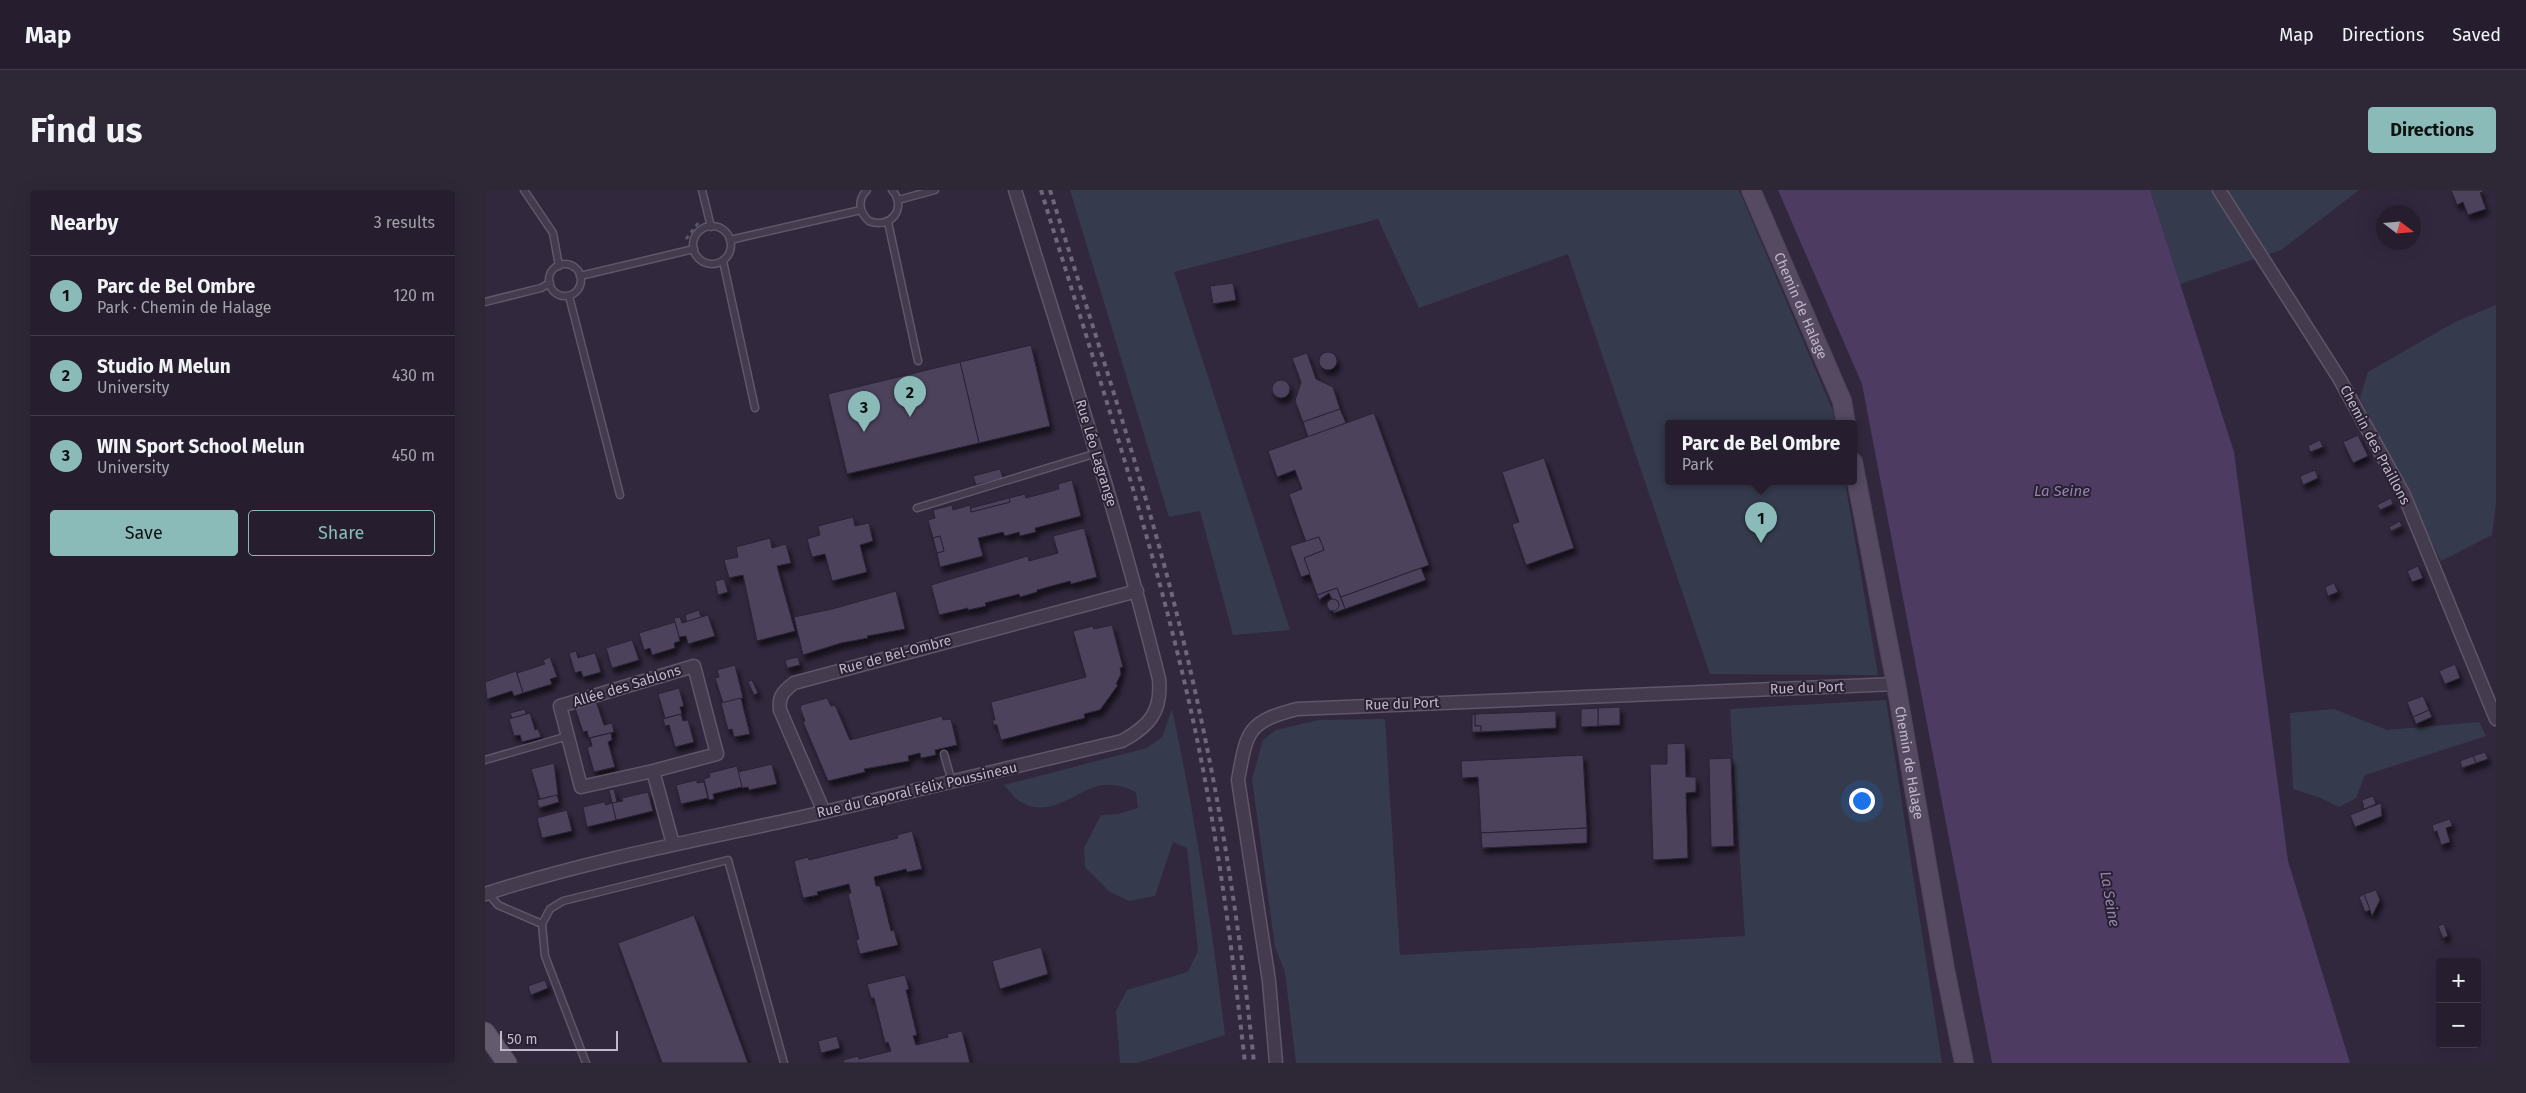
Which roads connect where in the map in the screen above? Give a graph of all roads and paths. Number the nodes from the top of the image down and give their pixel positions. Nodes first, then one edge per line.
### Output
1 (525, 190) edge
2 (702, 190) edge
3 (867, 190) edge
4 (892, 190) edge
5 (935, 190) edge
6 (1015, 190) edge
7 (1751, 190) edge
8 (2219, 190) edge
9 (898, 200) junction
10 (861, 210) junction
11 (697, 214) dead end
12 (888, 222) junction
13 (711, 227) junction
14 (730, 240) junction
15 (691, 250) junction
16 (723, 261) junction
17 (559, 266) junction
18 (580, 276) junction
19 (549, 283) junction
20 (569, 296) junction
21 (485, 302) edge
22 (918, 361) dead end
23 (755, 408) dead end
24 (1845, 420) edge
25 (1097, 453) junction
26 (1857, 483) edge
27 (620, 495) dead end
28 (917, 508) dead end
29 (1137, 591) junction
30 (1896, 684) junction
31 (1152, 718) joint
32 (2496, 719) edge
33 (568, 736) junction
34 (944, 754) dead end
35 (485, 760) edge
36 (653, 771) junction
37 (951, 782) junction
38 (823, 812) junction
39 (673, 844) junction
40 (486, 894) edge
41 (542, 924) junction
42 (485, 1032) edge
43 (507, 1063) edge
44 (586, 1063) edge
45 (784, 1063) edge
46 (1276, 1063) edge
47 (1964, 1063) edge

1 - 17 lane
2 - 13 lane
3 - 10 lane
4 - 9 lane
5 - 9 lane
6 - 25 street, Rue Léo Lagrange
7 - 24 street, Chemin de Halage
8 - 32 street, Chemin des Praillons
9 - 12 lane
10 - 12 lane
10 - 14 lane
11 - 15 path
12 - 22 lane
13 - 14 lane
13 - 15 lane
14 - 16 lane
15 - 16 lane
15 - 18 lane
16 - 23 lane
17 - 18 lane
17 - 19 lane
18 - 20 lane
19 - 20 lane
19 - 21 lane
20 - 27 lane
25 - 28 lane
25 - 29 street, Rue Léo Lagrange
26 - 30 street, Chemin de Halage
29 - 31 street, Rue Léo Lagrange
29 - 38 street, Rue de Bel-Ombre
30 - 46 street, Rue du Port
30 - 47 street, Chemin de Halage
31 - 37 street, Rue du Caporal Félix Poussineau
33 - 35 lane
33 - 36 street, Allée des Sablons
33 - 36 street, Allée des Sablons
34 - 37 lane
36 - 39 street
37 - 38 street, Rue du Caporal Félix Poussineau
38 - 39 street, Rue du Caporal Félix Poussineau
39 - 40 street, Rue du Caporal Félix Poussineau
40 - 41 lane
41 - 44 lane
41 - 45 lane
42 - 43 main road

